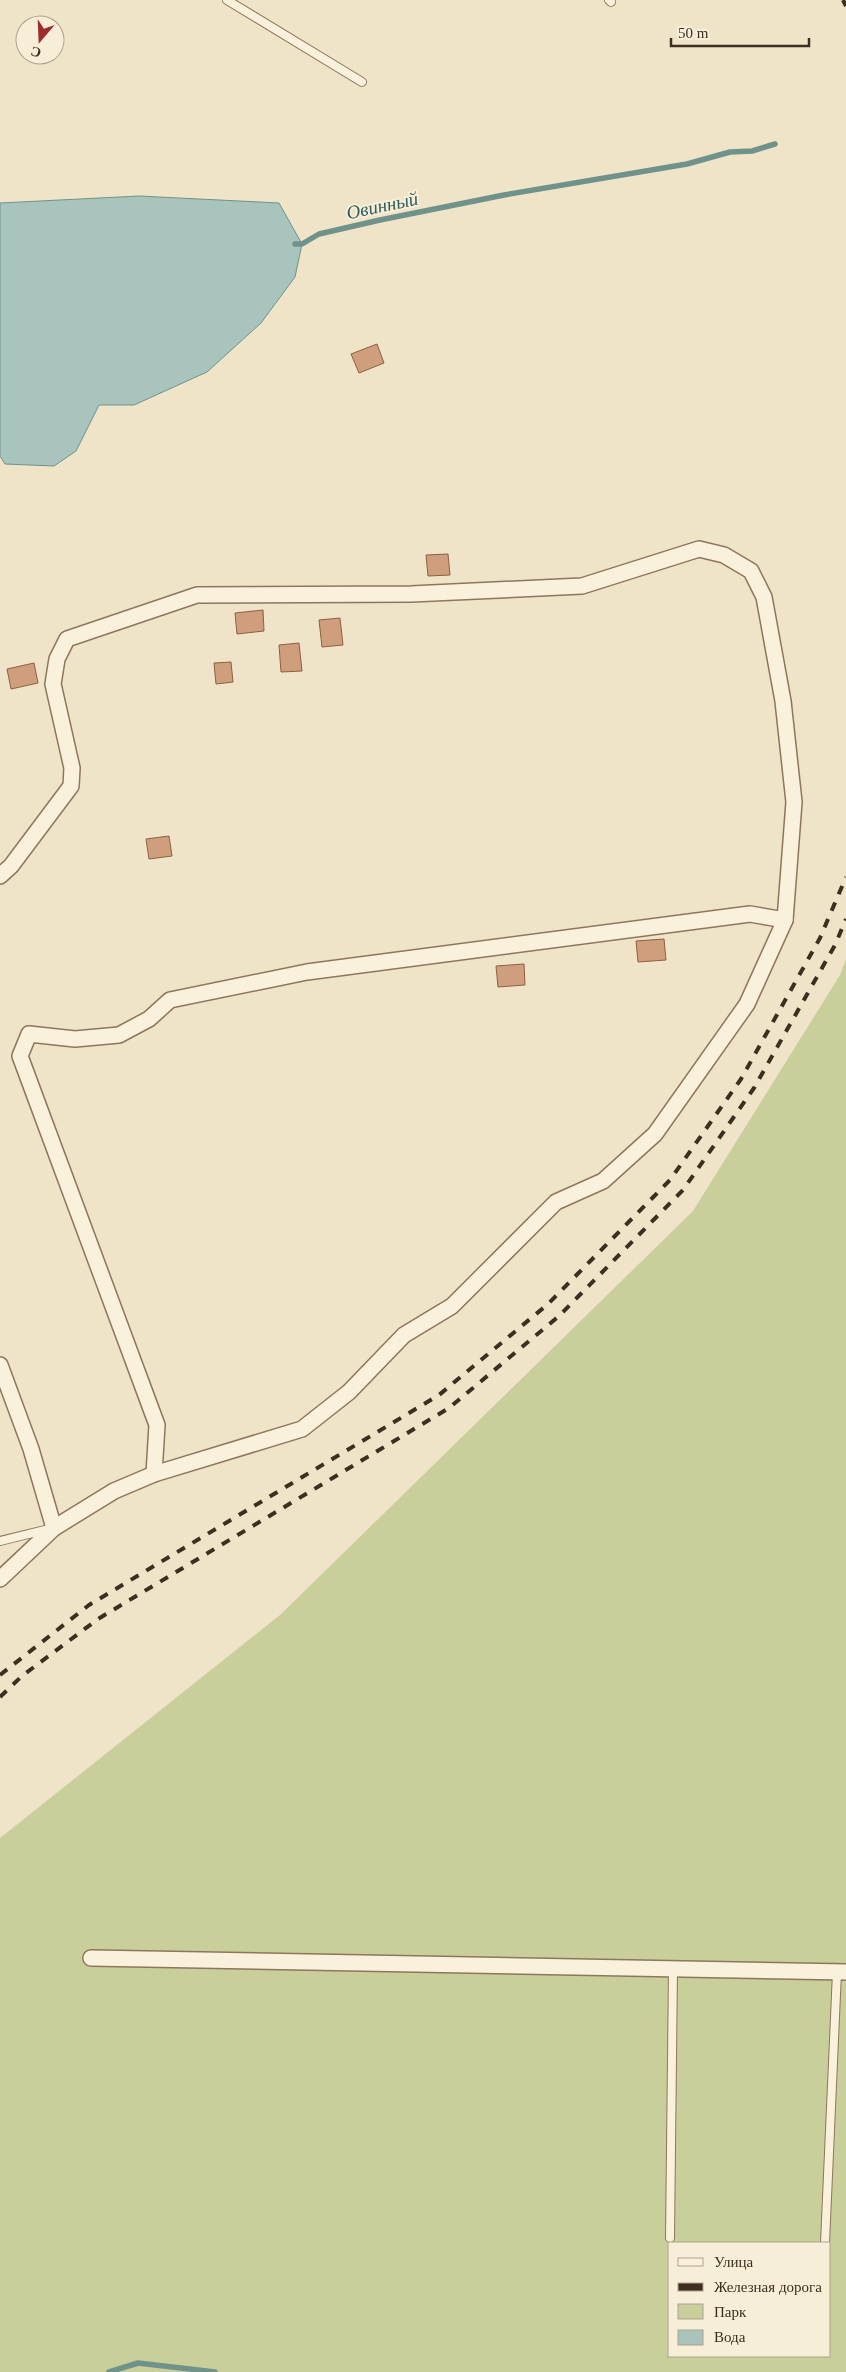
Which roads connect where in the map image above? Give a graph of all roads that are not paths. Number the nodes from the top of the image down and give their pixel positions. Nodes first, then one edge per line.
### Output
1 (227, 0) edge
2 (362, 82) dead end
3 (0, 876) edge
4 (785, 920) junction
5 (0, 1365) edge
6 (154, 1474) junction
7 (54, 1528) junction
8 (0, 1541) edge
9 (0, 1579) edge
10 (91, 1958) dead end
11 (673, 1969) junction
12 (842, 1972) edge
13 (670, 2238) dead end
14 (825, 2242) edge

1 - 2 lane
3 - 4 street
4 - 6 street
4 - 6 street
5 - 7 street
6 - 7 street
7 - 8 lane
7 - 9 street
10 - 11 street
11 - 12 street
11 - 13 lane
12 - 14 lane

